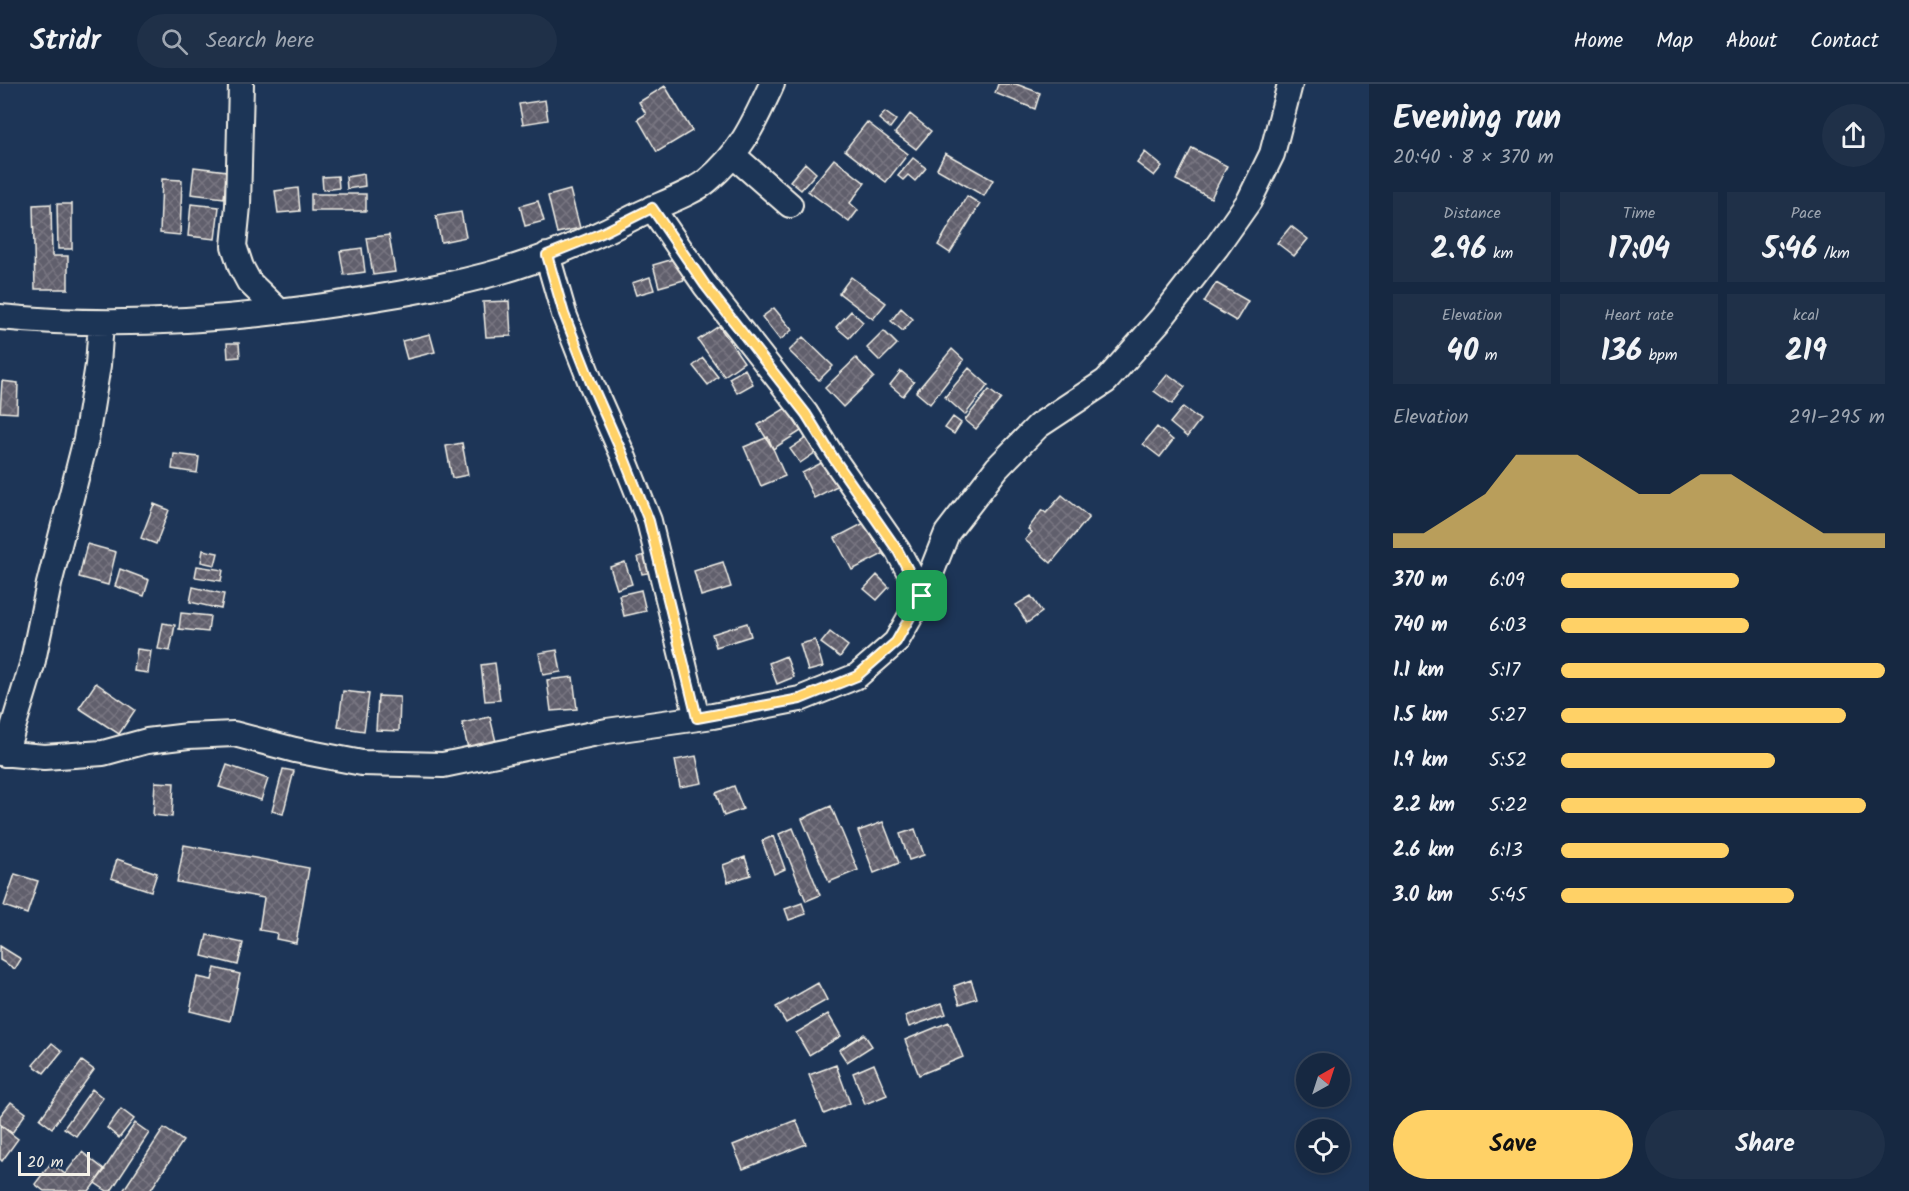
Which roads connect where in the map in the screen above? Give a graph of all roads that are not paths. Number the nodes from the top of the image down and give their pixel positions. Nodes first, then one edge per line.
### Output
1 (241, 84) edge
2 (772, 84) edge
3 (1290, 84) edge
4 (734, 156) junction
5 (790, 205) dead end
6 (652, 208) junction
7 (547, 255) junction
8 (280, 312) junction
9 (0, 317) edge
10 (101, 323) junction
11 (922, 596) junction
12 (697, 718) junction
13 (2, 754) edge

1 - 8 street
2 - 4 street
3 - 11 street
4 - 5 street
4 - 6 street
6 - 7 street
6 - 11 street
7 - 8 street
7 - 12 street
8 - 10 street
9 - 10 street
10 - 13 street
11 - 12 street
12 - 13 street

